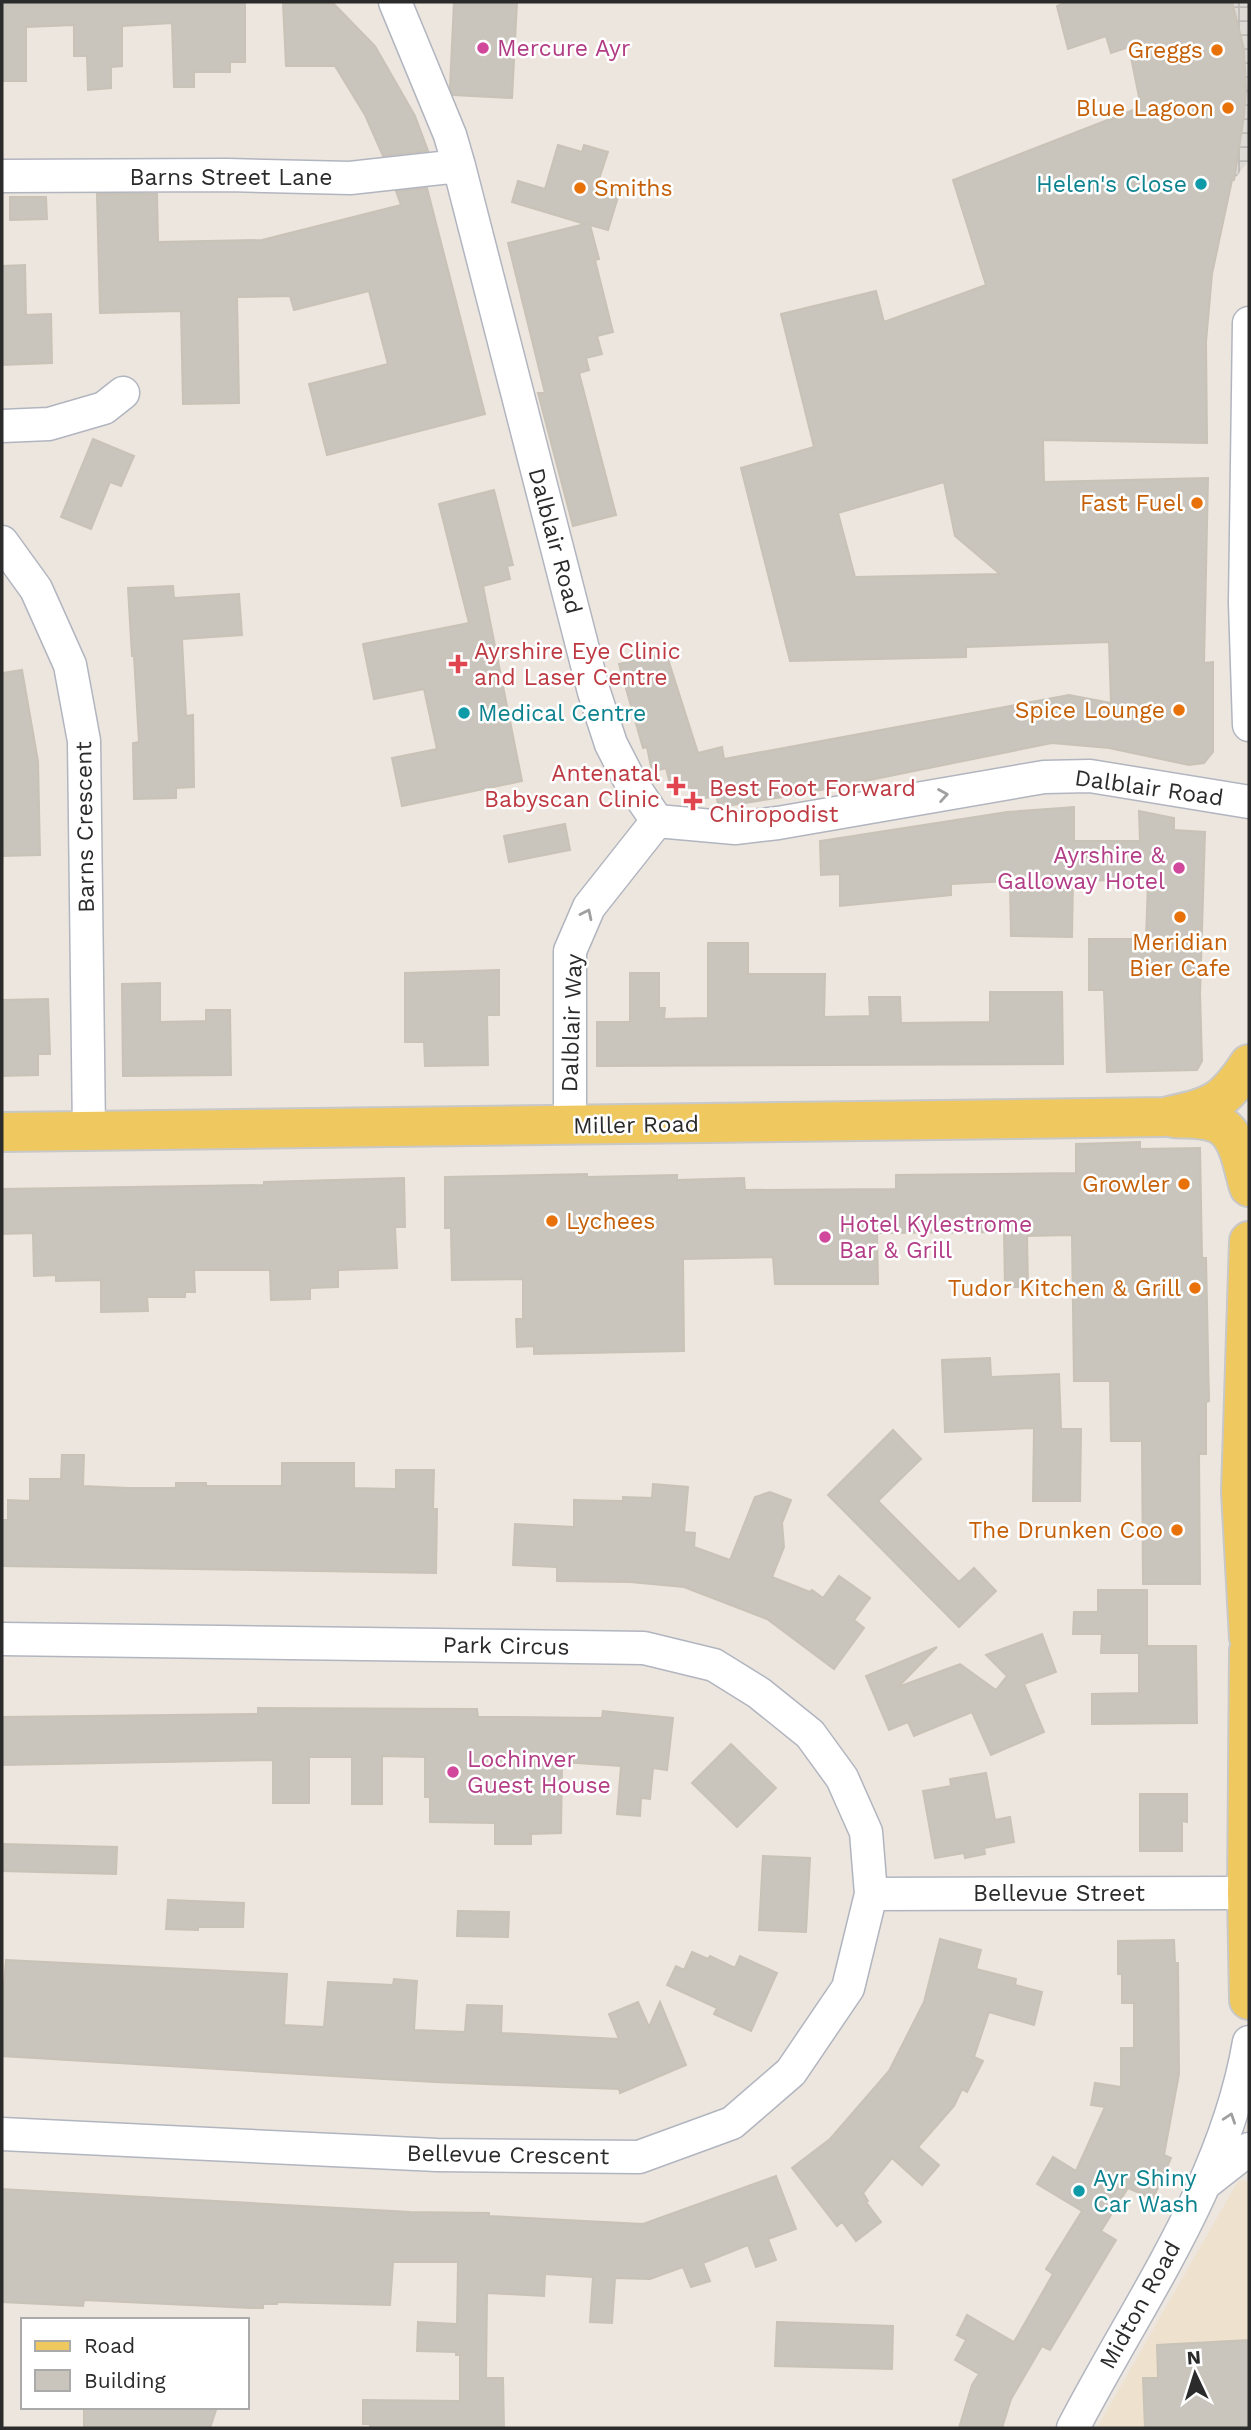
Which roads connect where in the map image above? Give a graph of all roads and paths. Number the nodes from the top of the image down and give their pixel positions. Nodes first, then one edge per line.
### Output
1 (395, 2) edge
2 (459, 166) junction
3 (2, 176) edge
4 (1249, 323) edge
5 (123, 393) dead end
6 (2, 426) edge
7 (2, 542) edge
8 (1247, 602) edge
9 (1249, 725) edge
10 (1249, 802) edge
11 (657, 821) junction
12 (1249, 1064) edge
13 (1165, 1117) junction
14 (570, 1125) junction
15 (2, 1132) edge
16 (89, 1132) junction
17 (1249, 1187) edge
18 (1249, 1241) edge
19 (1247, 1399) edge
20 (1245, 1485) edge
21 (1249, 1638) edge
22 (2, 1639) edge
23 (1249, 1651) edge
24 (1247, 1892) junction
25 (872, 1894) junction
26 (1249, 2000) edge
27 (1249, 2042) edge
28 (2, 2134) edge
29 (1249, 2149) edge
30 (1207, 2182) junction
31 (1073, 2428) edge

1 - 2 street, Dalblair Road
2 - 3 street, Barns Street Lane
2 - 11 street, Dalblair Road
4 - 8 street
5 - 6 street
7 - 16 street, Barns Crescent
8 - 9 street
11 -> 10 street, Dalblair Road
14 -> 11 street, Dalblair Way
12 - 13 main road, Miller Road
13 - 14 main road, Miller Road
13 - 17 main road
14 - 16 main road, Miller Road
15 - 16 main road, Miller Road
18 - 19 main road
19 - 20 main road
20 - 21 main road
22 - 25 street, Park Circus
23 - 24 main road
24 - 25 street, Bellevue Street
24 - 26 main road
25 - 28 street, Bellevue Crescent
30 -> 27 street, Midton Road
29 - 30 street, Midton Road
30 - 31 street, Midton Road

